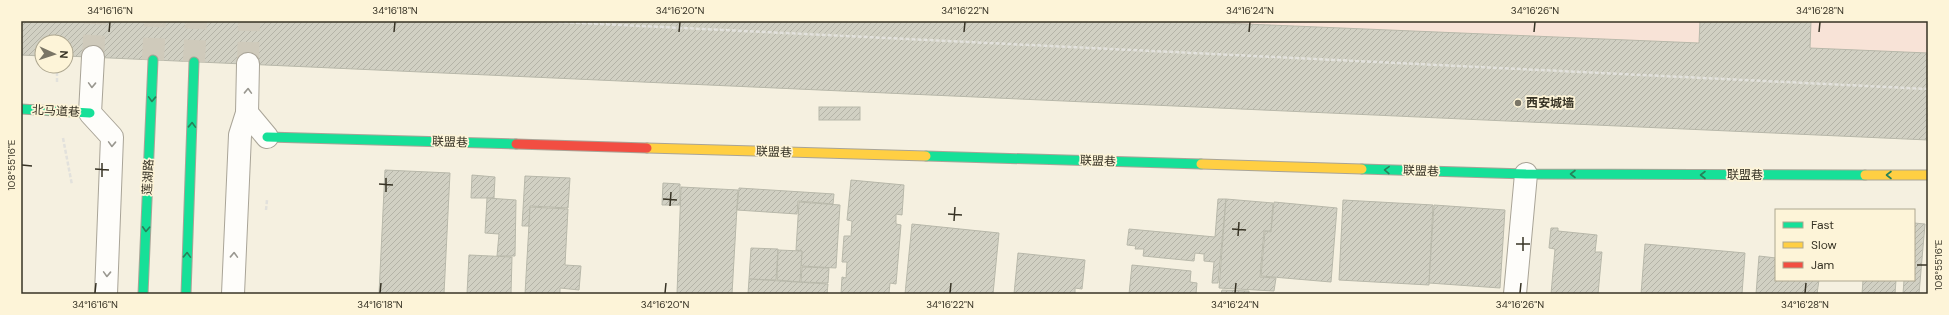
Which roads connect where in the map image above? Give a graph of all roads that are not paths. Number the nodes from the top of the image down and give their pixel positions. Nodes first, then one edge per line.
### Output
1 (93, 57) tunnel mouth
2 (153, 60) tunnel mouth
3 (194, 62) tunnel mouth
4 (248, 64) tunnel mouth
5 (21, 110) edge
6 (90, 113) junction
7 (247, 113) junction
8 (267, 136) joint
9 (1526, 174) junction
10 (1928, 175) edge
11 (106, 294) edge
12 (143, 294) edge
13 (186, 294) edge
14 (233, 294) edge
15 (1515, 294) edge

1 -> 6 street
2 -> 12 street, 莲湖路
13 -> 3 street
7 -> 4 street
5 - 6 street, 北马道巷
6 -> 11 street
7 - 8 street
14 -> 7 street
9 -> 8 street, 联盟巷
10 -> 9 street, 联盟巷
9 - 15 street

